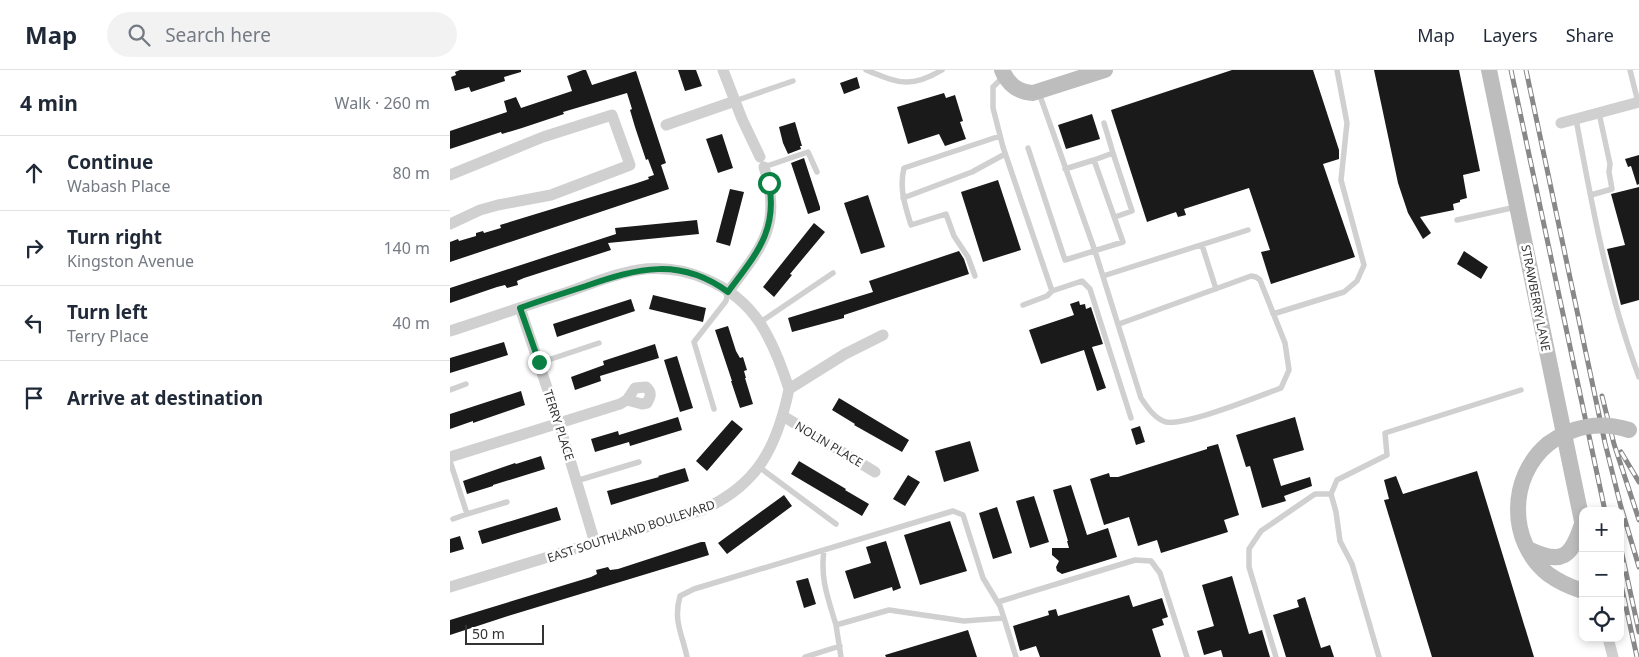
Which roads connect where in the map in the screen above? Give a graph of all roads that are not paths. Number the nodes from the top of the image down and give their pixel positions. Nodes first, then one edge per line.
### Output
1 (723, 70) edge
2 (866, 70) edge
3 (942, 70) edge
4 (1105, 70) edge
5 (1337, 70) edge
6 (1489, 70) edge
7 (1630, 70) edge
8 (1003, 73) edge
9 (793, 81) dead end
10 (1039, 91) junction
11 (735, 101) junction
12 (1638, 102) edge
13 (1599, 113) junction
14 (1576, 119) junction
15 (1104, 123) dead end
16 (1561, 123) dead end
17 (666, 125) dead end
18 (1000, 136) junction
19 (1028, 148) dead end
20 (1112, 153) junction
21 (1005, 154) junction
22 (1094, 160) junction
23 (762, 162) junction
24 (1065, 169) junction
25 (817, 172) dead end
26 (450, 175) edge
27 (1591, 195) junction
28 (903, 198) junction
29 (1518, 206) junction
30 (1115, 217) junction
31 (1457, 220) dead end
32 (450, 224) edge
33 (1248, 230) dead end
34 (1202, 245) junction
35 (1095, 251) junction
36 (833, 274) dead end
37 (975, 276) dead end
38 (1103, 276) junction
39 (1216, 289) junction
40 (1052, 291) junction
41 (728, 292) junction
42 (1023, 305) dead end
43 (520, 308) junction
44 (1274, 314) junction
45 (759, 322) junction
46 (1119, 324) junction
47 (450, 331) edge
48 (883, 335) dead end
49 (599, 343) dead end
50 (539, 362) junction
51 (1639, 377) edge
52 (466, 384) dead end
53 (788, 389) junction
54 (450, 390) edge
55 (1521, 390) dead end
56 (627, 400) dead end
57 (714, 409) dead end
58 (783, 416) junction
59 (1132, 418) dead end
60 (558, 423) junction
61 (1634, 432) edge
62 (450, 459) edge
63 (639, 462) dead end
64 (759, 467) junction
65 (875, 472) dead end
66 (576, 481) junction
67 (1331, 494) junction
68 (507, 502) dead end
69 (1579, 507) edge
70 (467, 514) junction
71 (453, 518) dead end
72 (836, 524) dead end
73 (1579, 536) edge
74 (595, 543) junction
75 (1527, 549) junction
76 (824, 550) junction
77 (450, 587) edge
78 (1579, 590) edge
79 (998, 602) junction
80 (1004, 618) junction
81 (836, 625) junction
82 (1609, 642) edge
83 (840, 646) junction
84 (688, 657) edge
85 (805, 657) edge
86 (841, 657) edge
87 (1016, 657) edge
88 (1187, 657) edge
89 (1276, 657) edge
90 (1379, 657) edge
91 (1613, 657) edge

1 - 11 street
2 - 3 lane
4 - 10 street
5 - 44 lane
6 - 29 street, STRAWBERRY LANE
7 - 12 lane
8 - 10 street
8 - 18 lane
9 - 11 lane
10 - 24 lane
11 - 17 street
11 - 23 street
12 - 13 street
13 - 14 street
13 - 27 lane
14 - 16 street
14 - 27 lane
15 - 20 lane
18 - 21 lane
18 - 28 lane
19 - 35 lane
20 - 22 lane
20 - 30 lane
21 - 28 lane
21 - 40 lane
22 - 24 lane
22 - 30 lane
23 - 25 lane
23 - 41 street
24 - 35 lane
26 - 32 street
27 - 51 lane
28 - 37 lane
29 - 31 lane
29 - 69 street, STRAWBERRY LANE
30 - 35 lane
33 - 34 lane
34 - 38 lane
34 - 39 lane
35 - 38 lane
36 - 45 lane
38 - 46 lane
39 - 44 lane
39 - 46 lane
40 - 42 lane
40 - 59 lane
41 - 43 street
41 - 45 street
41 - 57 lane
43 - 47 street
43 - 50 street, TERRY PLACE
44 - 46 lane
45 - 53 street
48 - 53 street
49 - 50 lane
50 - 60 street, TERRY PLACE
52 - 54 lane
53 - 58 street, EAST SOUTHLAND BOULEVARD
55 - 67 lane
56 - 60 street
58 - 64 street, EAST SOUTHLAND BOULEVARD
58 - 65 street, NOLIN PLACE
60 - 62 street
60 - 66 street, TERRY PLACE
61 - 75 street, bridge
62 - 70 lane
63 - 66 lane
64 - 72 lane
64 - 74 street, EAST SOUTHLAND BOULEVARD
66 - 74 street, TERRY PLACE
67 - 89 lane
67 - 90 lane
68 - 70 lane
70 - 71 lane
73 - 75 street
74 - 77 street, EAST SOUTHLAND BOULEVARD
75 - 78 street
76 - 79 lane
76 - 81 lane
76 - 84 lane
79 - 80 lane
79 - 88 lane
80 - 81 lane
80 - 87 lane
81 - 83 lane
82 - 91 street
83 - 85 lane
83 - 86 lane

